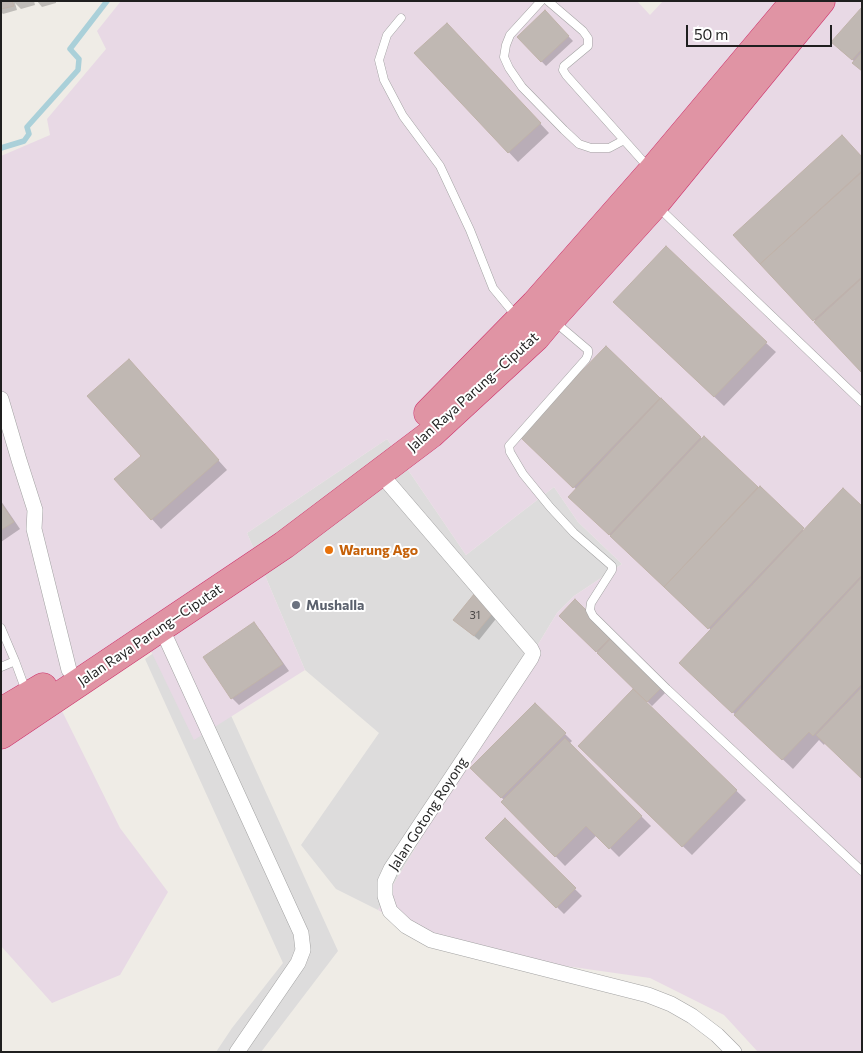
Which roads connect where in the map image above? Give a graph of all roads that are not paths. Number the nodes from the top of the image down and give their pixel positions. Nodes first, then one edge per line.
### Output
1 (541, 1) edge
2 (548, 1) edge
3 (795, 1) edge
4 (822, 1) edge
5 (401, 18) dead end
6 (624, 140) junction
7 (652, 171) junction
8 (655, 204) junction
9 (538, 313) junction
10 (1, 398) edge
11 (862, 402) edge
12 (380, 473) junction
13 (161, 627) junction
14 (1, 628) edge
15 (15, 661) junction
16 (1, 667) edge
17 (69, 670) junction
18 (30, 706) junction
19 (1, 712) edge
20 (1, 735) edge
21 (862, 871) edge
22 (239, 1048) edge
23 (734, 1052) edge

1 - 6 lane
2 - 6 lane
3 - 7 highway, Jalan Raya Parung—Ciputat
4 - 8 highway, Jalan Raya Parung—Ciputat
5 - 9 lane
6 - 7 lane
7 - 9 highway, Jalan Raya Parung—Ciputat
8 - 9 highway, Jalan Raya Parung—Ciputat
8 - 11 lane
9 - 12 highway, Jalan Raya Parung—Ciputat
9 - 17 highway, Jalan Raya Parung—Ciputat
9 - 21 lane
10 - 17 street
12 - 13 highway, Jalan Raya Parung—Ciputat
12 - 23 street, Jalan Gotong Royong
13 - 18 highway, Jalan Raya Parung—Ciputat
13 - 22 street
14 - 15 lane
15 - 16 lane
15 - 18 lane
17 - 18 highway, Jalan Raya Parung—Ciputat
18 - 19 highway, Jalan Raya Parung—Ciputat
18 - 20 highway, Jalan Raya Parung—Ciputat

